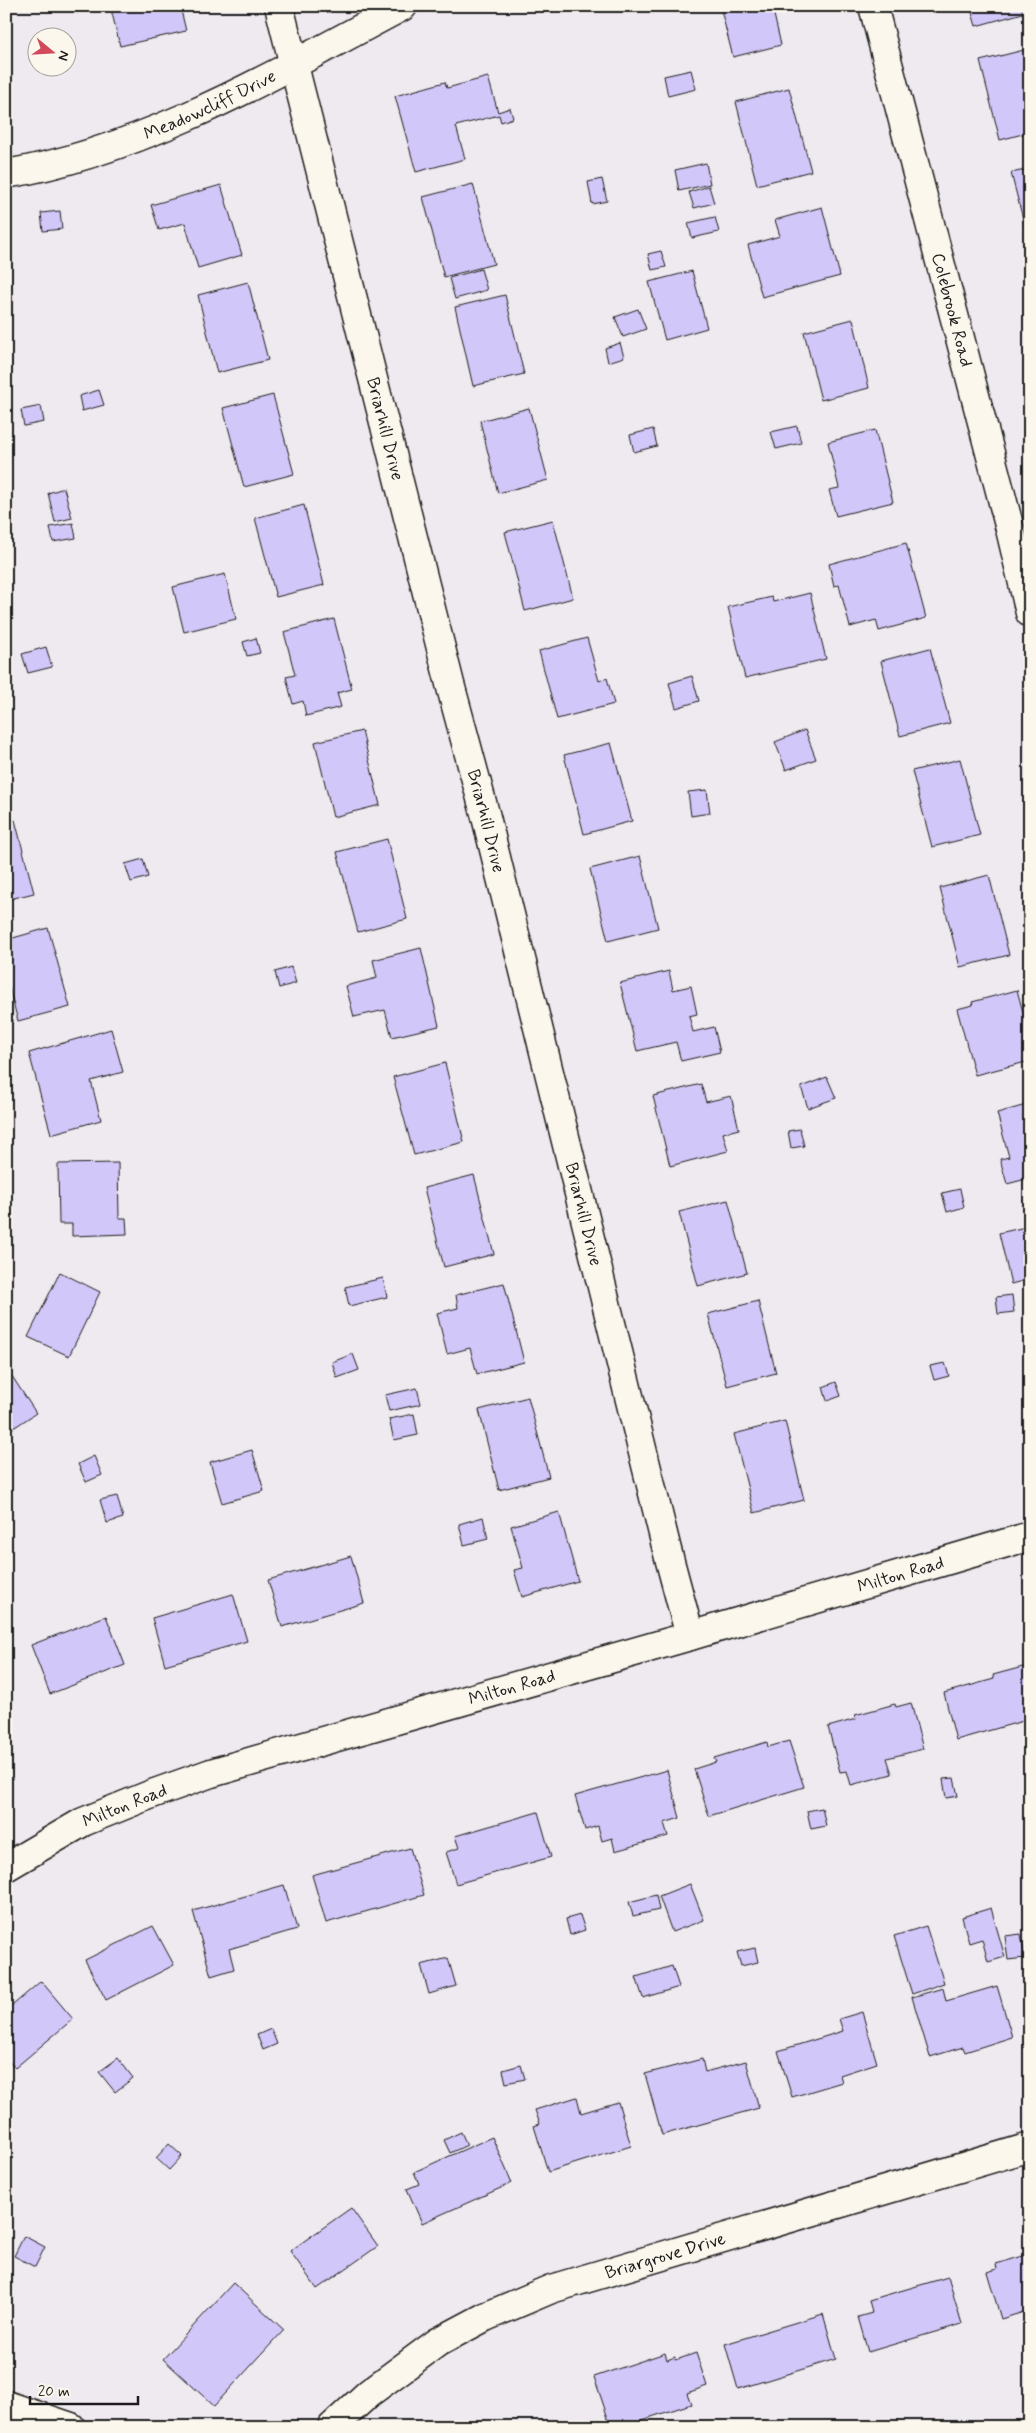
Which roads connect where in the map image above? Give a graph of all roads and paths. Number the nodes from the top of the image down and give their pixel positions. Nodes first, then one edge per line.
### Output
1 (279, 6) edge
2 (403, 6) edge
3 (874, 6) edge
4 (293, 64) junction
5 (6, 174) edge
6 (1030, 613) edge
7 (1030, 1536) edge
8 (690, 1636) junction
9 (6, 1868) edge
10 (1030, 2147) edge
11 (6, 2405) edge
12 (71, 2427) edge
13 (332, 2427) edge

1 - 4 street, Briarhill Drive
2 - 4 street, Meadowcliff Drive
3 - 6 street, Colebrook Road
4 - 5 street, Meadowcliff Drive
4 - 8 street, Briarhill Drive
7 - 8 street, Milton Road
8 - 9 street, Milton Road
10 - 13 street, Briargrove Drive
11 - 12 street

